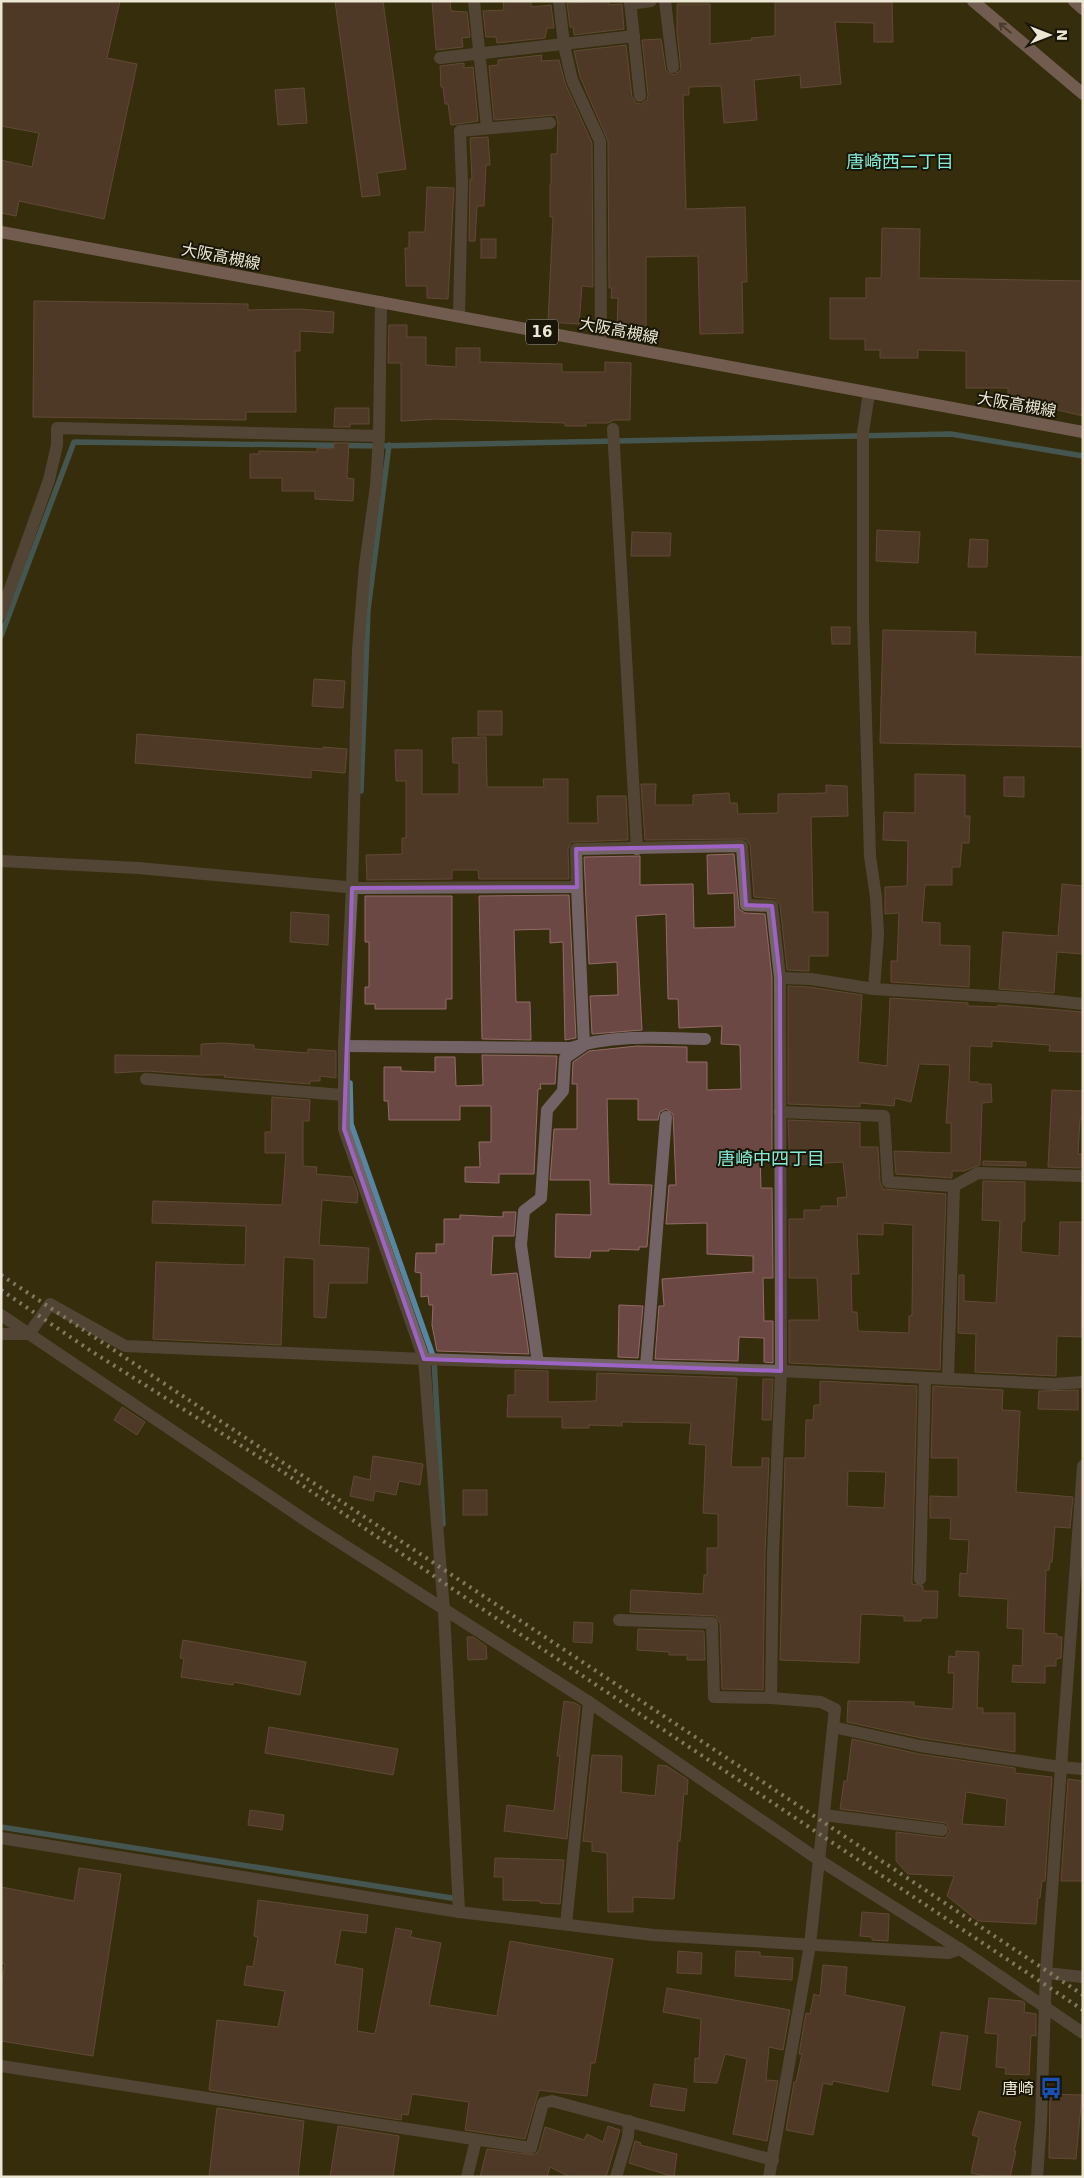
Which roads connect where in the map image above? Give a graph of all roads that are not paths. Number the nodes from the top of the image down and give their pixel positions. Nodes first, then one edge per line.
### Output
1 (474, 1) edge
2 (559, 1) edge
3 (651, 1) edge
4 (664, 1) edge
5 (973, 1) edge
6 (1074, 1) edge
7 (630, 3) edge
8 (1083, 9) edge
9 (634, 36) junction
10 (564, 45) junction
11 (479, 54) junction
12 (440, 58) dead end
13 (673, 67) dead end
14 (1083, 94) edge
15 (640, 96) dead end
16 (550, 123) dead end
17 (487, 128) junction
18 (1, 232) edge
19 (381, 302) junction
20 (459, 316) junction
21 (601, 343) junction
22 (869, 393) junction
23 (613, 429) dead end
24 (1083, 432) edge
25 (379, 436) junction
26 (1, 614) edge
27 (637, 848) junction
28 (1, 861) edge
29 (577, 887) junction
30 (352, 888) junction
31 (780, 978) junction
32 (874, 989) junction
33 (1083, 1004) edge
34 (705, 1039) dead end
35 (584, 1044) junction
36 (344, 1046) junction
37 (146, 1079) dead end
38 (343, 1095) junction
39 (780, 1112) junction
40 (666, 1117) dead end
41 (1083, 1176) edge
42 (954, 1186) junction
43 (1, 1314) edge
44 (1, 1334) edge
45 (30, 1334) junction
46 (424, 1359) junction
47 (538, 1362) junction
48 (646, 1366) junction
49 (781, 1370) junction
50 (925, 1378) junction
51 (948, 1379) junction
52 (1083, 1382) edge
53 (1083, 1466) edge
54 (920, 1579) dead end
55 (444, 1610) junction
56 (619, 1620) dead end
57 (771, 1698) junction
58 (589, 1702) junction
59 (833, 1728) junction
60 (1060, 1767) junction
61 (1083, 1769) edge
62 (824, 1816) junction
63 (942, 1830) dead end
64 (1, 1838) edge
65 (819, 1860) junction
66 (459, 1912) junction
67 (566, 1924) junction
68 (810, 1945) junction
69 (960, 1949) junction
70 (1046, 1973) junction
71 (1083, 1977) edge
72 (1044, 2005) junction
73 (1083, 2033) edge
74 (1, 2066) edge
75 (628, 2121) junction
76 (476, 2140) junction
77 (773, 2160) junction
78 (467, 2177) edge
79 (616, 2177) edge
80 (769, 2177) edge
81 (1037, 2177) edge

1 - 11 street
2 - 10 street
3 - 7 street
4 - 13 street
14 -> 5 main road
6 - 8 main road
7 - 9 street
9 - 10 street
9 - 15 street
10 - 11 street
10 - 21 street
11 - 12 street
11 - 17 street
16 - 17 street
17 - 20 street
18 - 19 main road, 大阪高槻線 / 16
19 - 20 main road, 大阪高槻線 / 16
19 - 25 street
20 - 21 main road, 大阪高槻線 / 16
21 - 22 main road, 大阪高槻線 / 16
22 - 24 main road, 大阪高槻線 / 16
22 - 32 street
23 - 27 street
25 - 26 street
25 - 30 street
27 - 29 street
27 - 31 street
28 - 30 street
29 - 30 street
29 - 35 street
30 - 36 street
31 - 32 street
31 - 39 street
32 - 33 street
34 - 35 street
35 - 36 street
35 - 47 street
36 - 38 street
37 - 38 street
38 - 46 street
39 - 42 street
39 - 49 street
40 - 48 street
41 - 42 street
42 - 51 street
43 - 45 street
44 - 45 street
45 - 46 street
45 - 55 street
46 - 47 street
46 - 55 street
47 - 48 street
48 - 49 street
49 - 50 street
49 - 57 street
50 - 51 street
50 - 54 street
51 - 52 street
53 - 60 street
55 - 58 street
55 - 66 street
56 - 57 street
57 - 59 street
58 - 65 street
58 - 67 street
59 - 60 street
59 - 62 street
60 - 61 street
60 - 70 street
62 - 63 street
62 - 65 street
64 - 66 street
65 - 68 street
65 - 69 street
66 - 67 street
67 - 68 street
68 - 69 street
68 - 77 street
69 - 72 street
70 - 71 street
70 - 72 street
72 - 73 street
72 - 81 street
74 - 76 street
75 - 76 street
75 - 77 street
75 - 79 street
76 - 78 street
77 - 80 street

